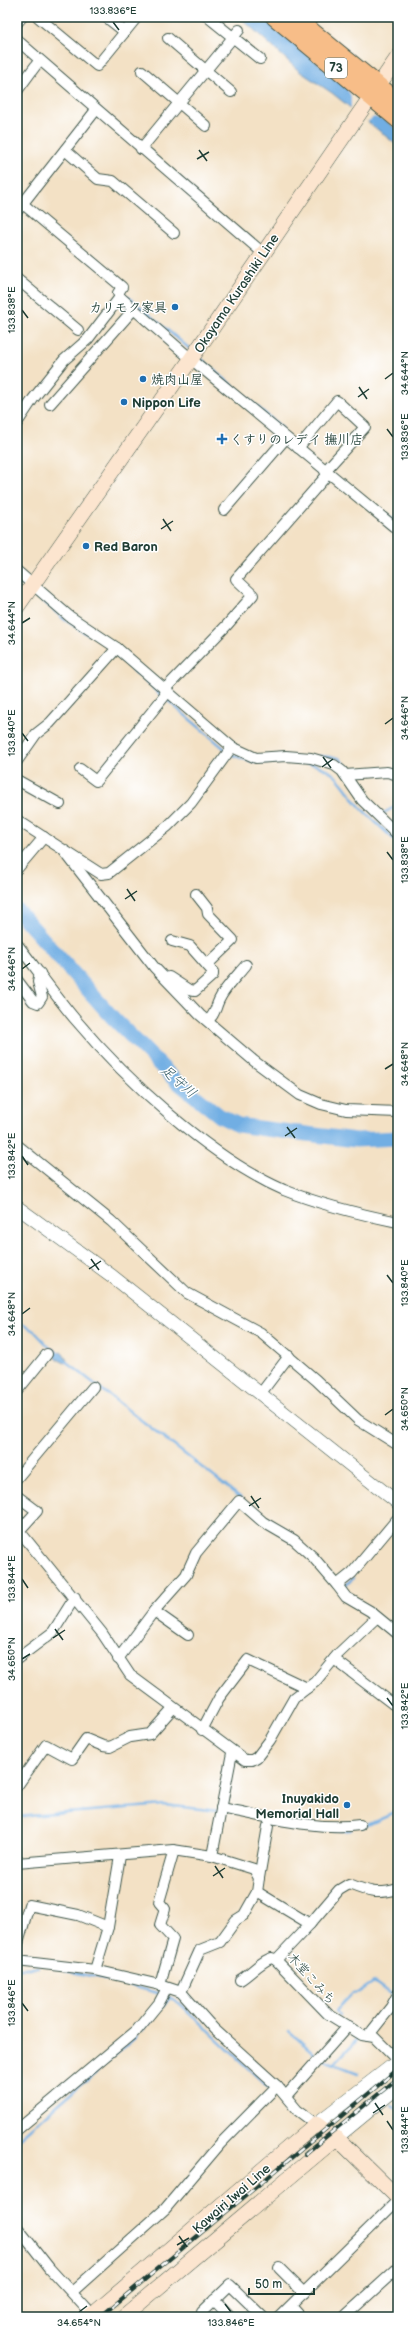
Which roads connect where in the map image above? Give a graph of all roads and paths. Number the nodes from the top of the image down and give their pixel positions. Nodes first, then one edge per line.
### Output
1 (22, 17) edge
2 (38, 17) edge
3 (106, 17) edge
4 (137, 17) edge
5 (208, 17) edge
6 (274, 17) edge
7 (295, 17) edge
8 (17, 23) edge
9 (125, 32) junction
10 (236, 33) junction
11 (168, 38) dead end
12 (17, 40) edge
13 (398, 57) edge
14 (260, 59) dead end
15 (39, 61) junction
16 (206, 69) junction
17 (142, 71) dead end
18 (17, 91) edge
19 (231, 92) dead end
20 (369, 100) junction
21 (398, 101) edge
22 (179, 103) junction
23 (96, 110) junction
24 (398, 120) edge
25 (206, 126) dead end
26 (141, 149) junction
27 (65, 150) junction
28 (19, 206) edge
29 (174, 233) dead end
30 (263, 253) junction
31 (17, 279) edge
32 (120, 293) junction
33 (133, 310) junction
34 (78, 330) dead end
35 (193, 356) junction
36 (50, 404) dead end
37 (17, 423) edge
38 (286, 438) junction
39 (300, 445) junction
40 (327, 470) junction
41 (224, 510) dead end
42 (398, 530) edge
43 (17, 571) edge
44 (30, 588) junction
45 (17, 607) edge
46 (114, 651) junction
47 (165, 692) junction
48 (229, 750) junction
49 (17, 762) edge
50 (80, 769) dead end
51 (351, 775) junction
52 (398, 775) edge
53 (17, 780) edge
54 (60, 804) dead end
55 (17, 820) edge
56 (398, 835) edge
57 (43, 839) junction
58 (64, 851) junction
59 (17, 869) edge
60 (196, 894) dead end
61 (172, 941) dead end
62 (17, 944) edge
63 (207, 965) junction
64 (246, 965) dead end
65 (154, 967) junction
66 (40, 973) junction
67 (17, 980) edge
68 (208, 1021) junction
69 (398, 1112) edge
70 (17, 1145) edge
71 (17, 1207) edge
72 (398, 1222) edge
73 (47, 1354) dead end
74 (289, 1356) junction
75 (93, 1387) dead end
76 (17, 1391) edge
77 (261, 1393) junction
78 (398, 1445) edge
79 (17, 1478) edge
80 (17, 1496) edge
81 (398, 1503) edge
82 (398, 1518) edge
83 (18, 1529) edge
84 (340, 1584) junction
85 (75, 1597) junction
86 (154, 1610) junction
87 (376, 1618) junction
88 (398, 1634) edge
89 (188, 1635) dead end
90 (17, 1659) edge
91 (118, 1659) junction
92 (334, 1659) junction
93 (307, 1688) junction
94 (398, 1698) edge
95 (173, 1708) junction
96 (202, 1730) junction
97 (232, 1753) junction
98 (17, 1786) edge
99 (220, 1810) junction
100 (360, 1825) dead end
101 (268, 1826) dead end
102 (174, 1850) junction
103 (120, 1856) junction
104 (212, 1856) junction
105 (17, 1864) edge
106 (259, 1878) junction
107 (398, 1889) edge
108 (257, 1892) junction
109 (310, 1924) junction
110 (108, 1927) junction
111 (17, 1946) edge
112 (276, 1960) junction
113 (17, 1961) edge
114 (95, 1970) junction
115 (240, 1980) dead end
116 (163, 1987) junction
117 (181, 1992) junction
118 (398, 1994) edge
119 (348, 2026) junction
120 (363, 2035) junction
121 (398, 2061) edge
122 (398, 2087) edge
123 (274, 2089) junction
124 (286, 2096) junction
125 (316, 2124) junction
126 (17, 2130) edge
127 (336, 2138) junction
128 (396, 2202) edge
129 (17, 2227) edge
130 (279, 2268) dead end
131 (398, 2268) edge
132 (72, 2292) junction
133 (304, 2293) junction
134 (214, 2300) junction
135 (291, 2306) junction
136 (202, 2312) dead end
137 (92, 2316) edge
138 (123, 2317) edge
139 (230, 2317) edge
140 (262, 2317) edge
141 (279, 2317) edge
142 (301, 2317) edge
143 (344, 2317) edge

1 - 8 street
2 - 9 street
3 - 9 street
4 - 9 street
5 - 10 street
6 - 20 main road, 73
7 - 20 main road, 73
10 - 14 street
10 - 16 street
11 - 16 street
12 - 15 street
13 - 20 main road, Okayama Kurashiki Line
15 - 18 street
15 - 23 street
16 - 19 street
16 - 22 street
17 - 22 street
20 - 21 main road, 73
20 - 24 main road, 73
20 - 30 main road, Okayama Kurashiki Line
22 - 25 street
22 - 26 street
23 - 26 street
23 - 27 street
26 - 30 street
27 - 28 street
27 - 29 street
28 - 32 street
30 - 35 main road, Okayama Kurashiki Line
31 - 34 street
32 - 33 street
32 - 37 street
33 - 35 street
33 - 36 street
35 - 38 street
35 - 44 main road, Okayama Kurashiki Line
38 - 39 street
38 - 41 street
39 - 40 street
39 - 40 street
40 - 42 street
40 - 47 street
43 - 44 street
44 - 45 main road, Okayama Kurashiki Line
44 - 46 street
46 - 47 street
46 - 49 street
47 - 48 street
47 - 50 street
48 - 51 street
48 - 58 street
51 - 52 street
51 - 56 street
53 - 54 street
55 - 57 street
57 - 58 street
57 - 59 street
58 - 65 street
60 - 63 street
61 - 63 street
62 - 66 street
63 - 65 street
64 - 68 street
65 - 68 street
66 - 67 street
66 - 72 street
68 - 69 street
70 - 74 street
71 - 77 street
73 - 76 street
74 - 77 street
74 - 78 street
75 - 79 street
77 - 81 street
80 - 83 street
82 - 84 street
83 - 85 street
84 - 86 street
84 - 87 street
85 - 90 street
85 - 91 street
86 - 89 street
86 - 91 street
87 - 88 street
87 - 92 street
91 - 95 street
92 - 93 street
92 - 94 street
93 - 96 street
93 - 97 street
95 - 96 street
95 - 98 street
96 - 97 street
97 - 99 street
99 - 100 street
99 - 104 street
101 - 106 street
102 - 103 street
102 - 104 street
102 - 116 street
103 - 105 street
103 - 110 street
104 - 106 street
106 - 108 street
107 - 109 street, 木堂こみち
108 - 109 street
108 - 117 street
109 - 112 street, 木堂こみち
110 - 111 street
110 - 114 street
112 - 115 street
112 - 119 street, 木堂こみち
113 - 114 street
114 - 116 street
116 - 117 street
116 - 126 street
117 - 123 street
118 - 120 street
119 - 120 street, 木堂こみち
119 - 124 street
120 - 121 street, 木堂こみち
121 - 125 street
122 - 127 street
123 - 124 street
123 - 132 street
124 - 125 street
125 - 127 main road
125 - 137 main road, Kawairi Iwai Line
127 - 128 main road
127 - 138 main road, Kawairi Iwai Line
128 - 133 street
129 - 132 street
130 - 133 street
131 - 143 street
132 - 137 street
133 - 135 street
134 - 136 street
134 - 139 street
134 - 140 street
135 - 141 street
135 - 142 street

